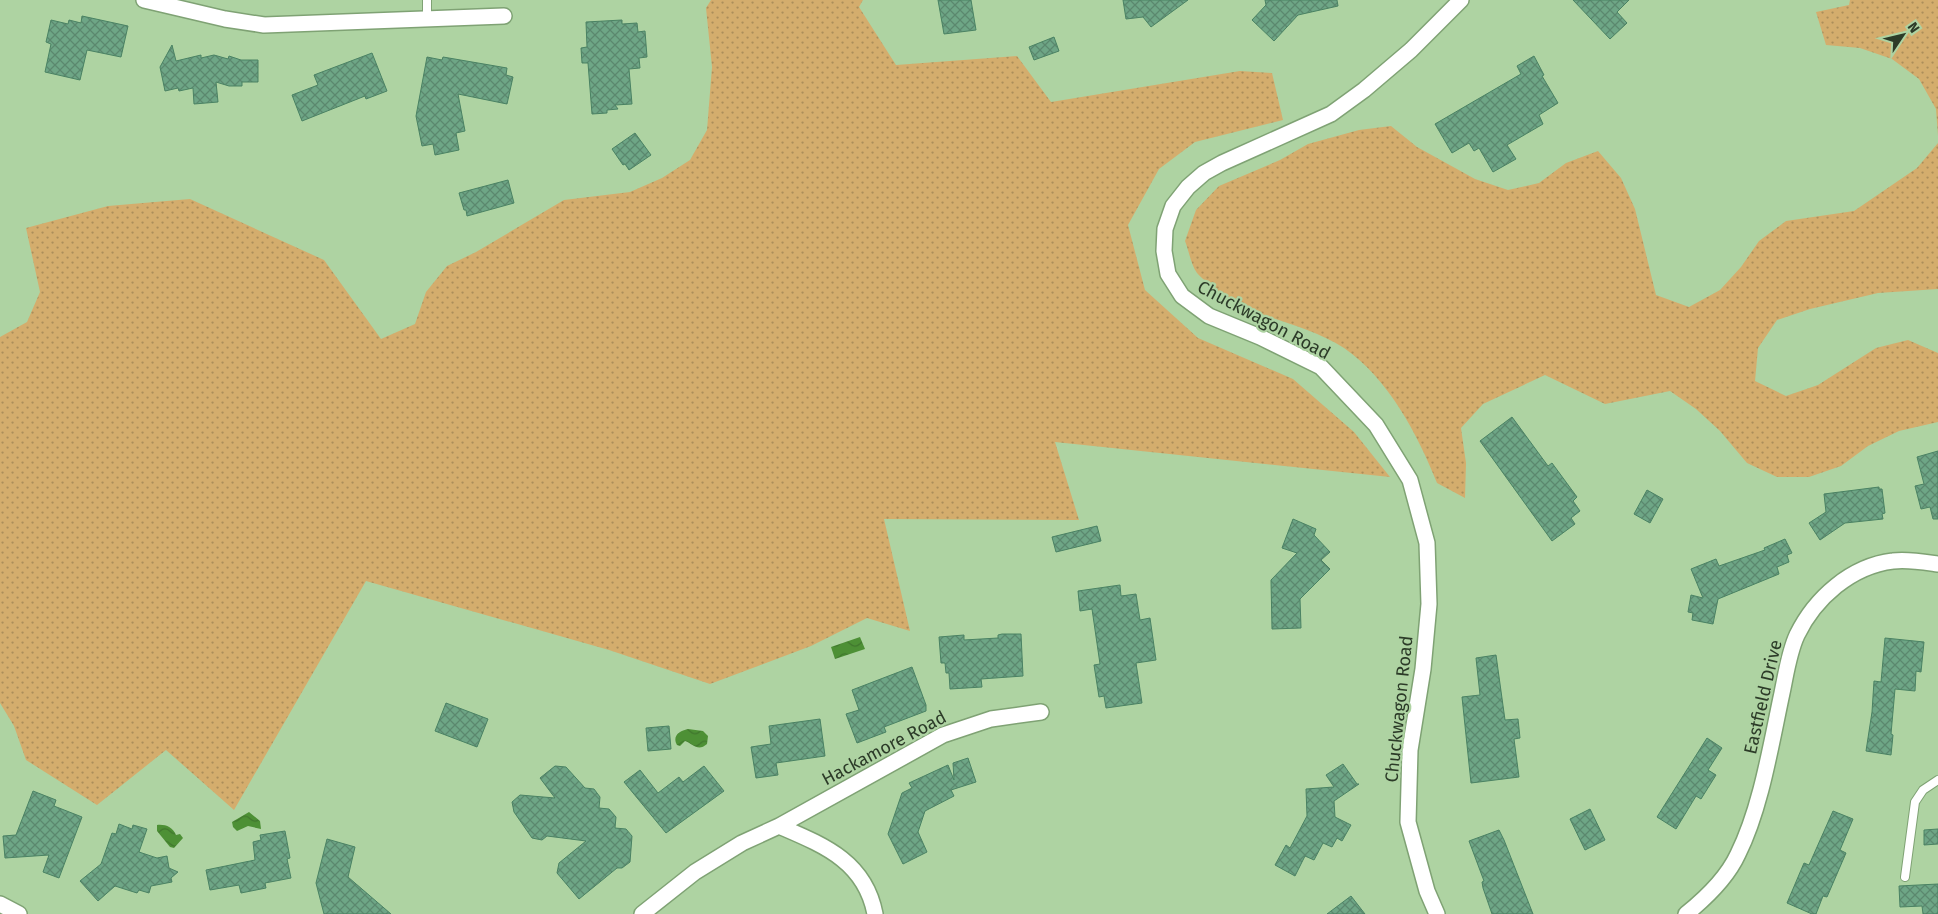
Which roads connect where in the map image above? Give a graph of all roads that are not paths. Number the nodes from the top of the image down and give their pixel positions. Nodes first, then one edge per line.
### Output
1 (144, 0) edge
2 (426, 0) edge
3 (1461, 0) edge
4 (504, 16) dead end
5 (427, 20) junction
6 (1938, 564) edge
7 (1041, 712) dead end
8 (1938, 780) edge
9 (779, 826) junction
10 (1905, 877) dead end
11 (0, 904) edge
12 (19, 914) edge
13 (642, 914) edge
14 (875, 914) edge
15 (1437, 914) edge
16 (1686, 914) edge

1 - 5 street
2 - 5 lane
3 - 15 street, Chuckwagon Road
4 - 5 street
6 - 16 street, Eastfield Drive
7 - 9 street, Hackamore Road
8 - 10 lane
9 - 13 street
9 - 14 street
11 - 12 street

